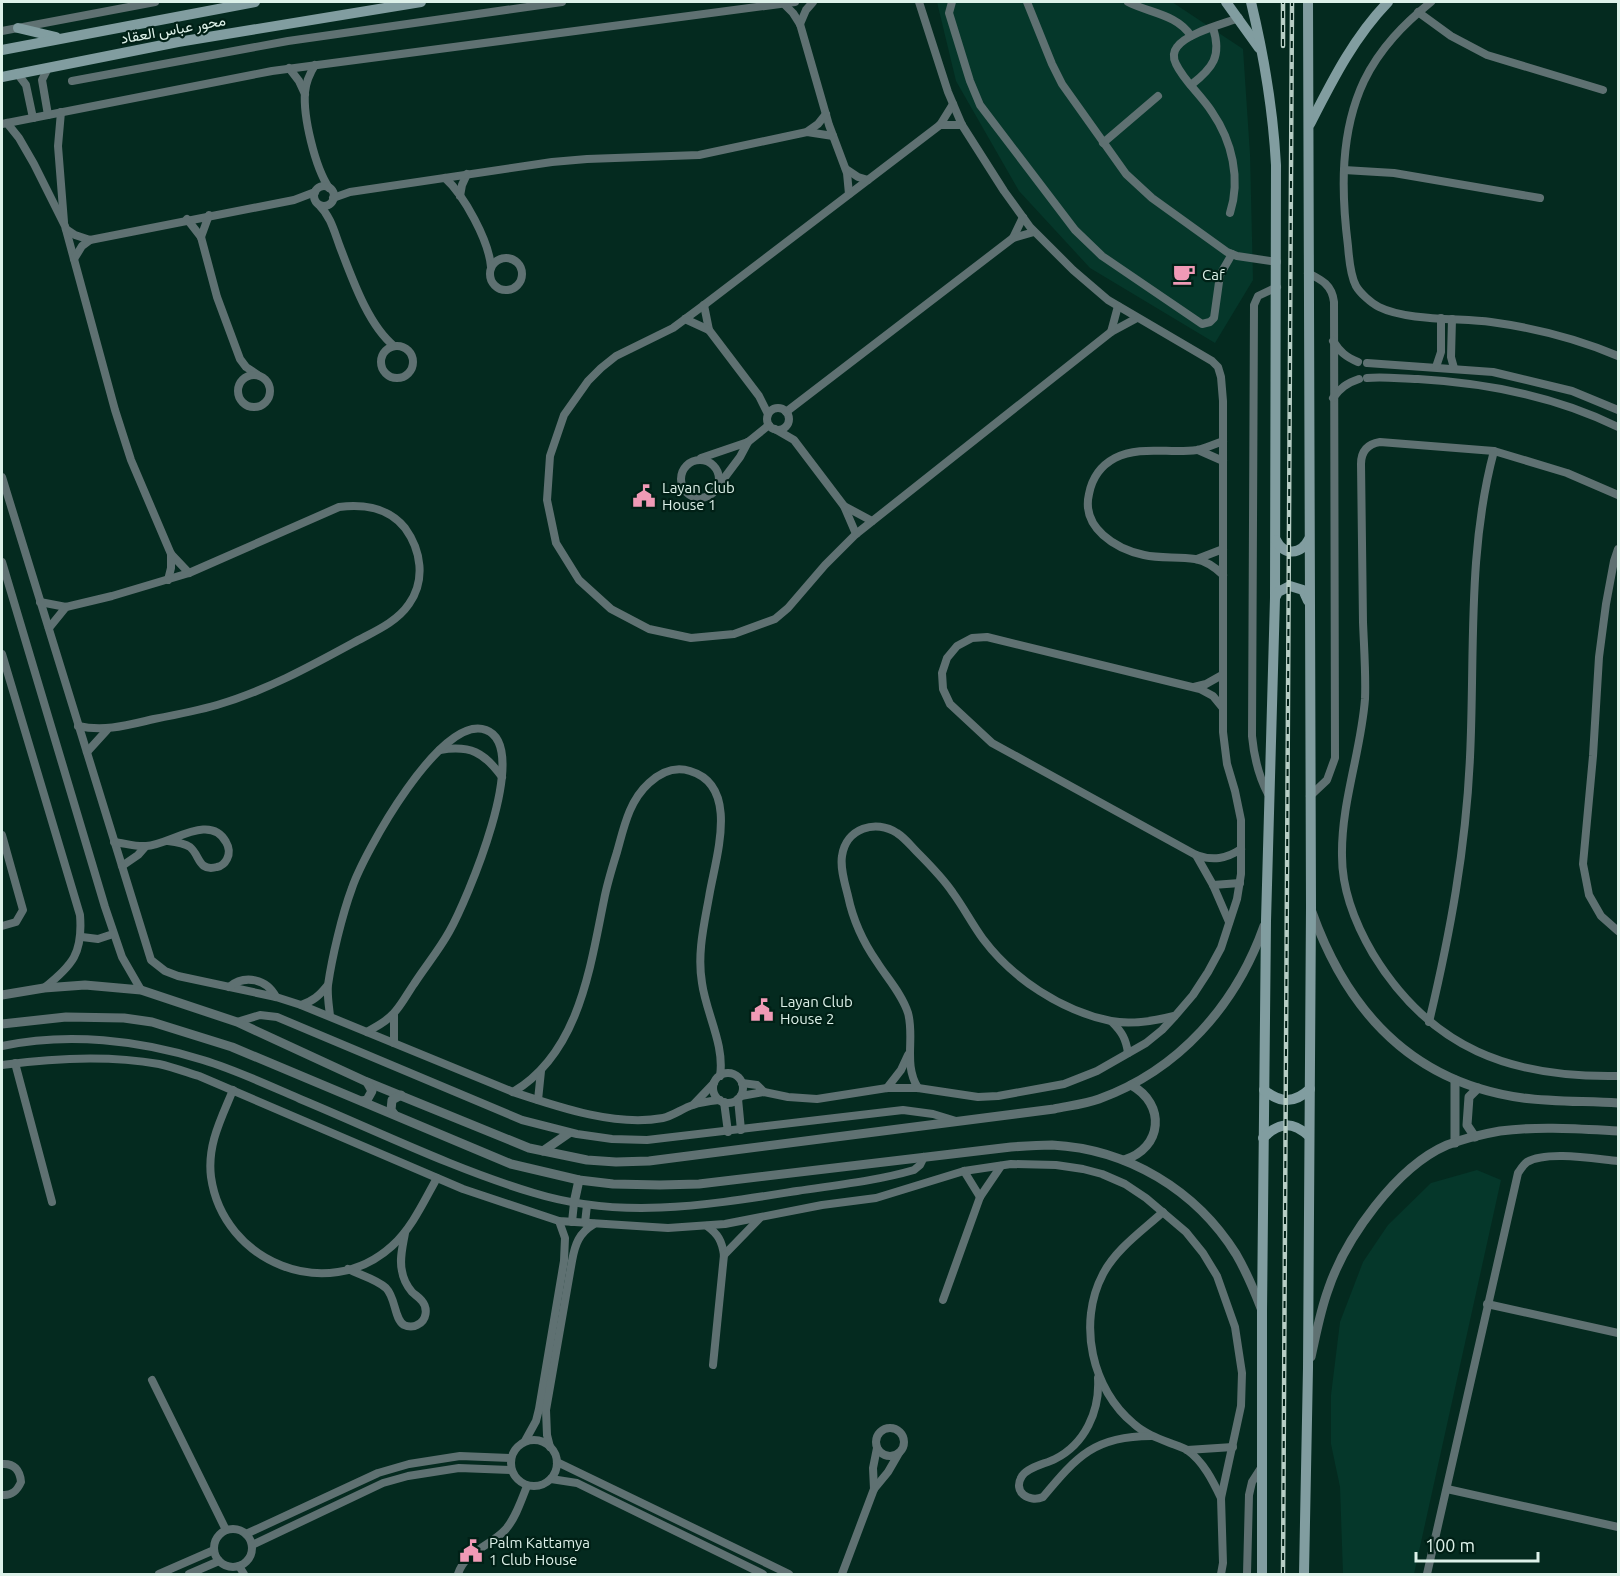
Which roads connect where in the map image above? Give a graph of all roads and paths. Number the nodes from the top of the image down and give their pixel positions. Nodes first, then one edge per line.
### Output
1 (155, 2) edge
2 (255, 2) edge
3 (421, 2) edge
4 (562, 2) edge
5 (795, 2) edge
6 (813, 2) edge
7 (919, 2) edge
8 (952, 2) edge
9 (1026, 2) edge
10 (1128, 2) edge
11 (1227, 2) edge
12 (1251, 2) edge
13 (1308, 2) edge
14 (1388, 2) edge
15 (1431, 2) edge
16 (783, 3) edge
17 (1418, 12) junction
18 (1239, 18) junction
19 (800, 24) junction
20 (18, 28) junction
21 (1213, 28) junction
22 (2, 31) edge
23 (1191, 36) junction
24 (59, 38) junction
25 (2, 50) edge
26 (1264, 54) junction
27 (315, 65) junction
28 (48, 68) junction
29 (289, 68) junction
30 (17, 74) junction
31 (2, 77) edge
32 (72, 81) dead end
33 (1191, 85) junction
34 (1603, 90) dead end
35 (305, 95) junction
36 (1158, 96) dead end
37 (953, 104) junction
38 (60, 112) junction
39 (826, 114) junction
40 (48, 115) junction
41 (33, 118) junction
42 (4, 124) edge
43 (940, 125) junction
44 (962, 125) junction
45 (1308, 127) junction
46 (807, 132) junction
47 (833, 136) junction
48 (1103, 143) junction
49 (317, 165) junction
50 (845, 168) junction
51 (1344, 170) junction
52 (467, 174) junction
53 (445, 178) junction
54 (868, 180) junction
55 (330, 188) junction
56 (315, 191) junction
57 (350, 192) junction
58 (849, 194) junction
59 (460, 196) junction
60 (1540, 198) dead end
61 (333, 199) junction
62 (294, 200) junction
63 (318, 204) junction
64 (1230, 213) dead end
65 (209, 215) junction
66 (1023, 217) junction
67 (187, 219) junction
68 (331, 219) junction
69 (65, 227) junction
70 (1034, 232) junction
71 (201, 237) junction
72 (1012, 238) junction
73 (90, 240) junction
74 (486, 242) junction
75 (1232, 254) junction
76 (506, 257) junction
77 (74, 259) junction
78 (1276, 262) junction
79 (491, 267) junction
80 (1308, 273) junction
81 (1277, 287) junction
82 (704, 305) junction
83 (1118, 306) junction
84 (1137, 318) junction
85 (1441, 318) junction
86 (685, 319) junction
87 (1452, 319) junction
88 (709, 330) junction
89 (380, 331) junction
90 (1111, 332) junction
91 (1333, 341) junction
92 (394, 346) junction
93 (383, 355) junction
94 (1618, 356) edge
95 (240, 359) junction
96 (1382, 364) junction
97 (1436, 367) junction
98 (1454, 368) junction
99 (258, 375) junction
100 (1382, 378) junction
101 (239, 384) junction
102 (1580, 394) junction
103 (759, 396) junction
104 (1333, 398) junction
105 (1575, 408) junction
106 (1618, 410) edge
107 (785, 413) junction
108 (768, 414) junction
109 (772, 427) junction
110 (1618, 427) edge
111 (794, 440) junction
112 (1223, 441) junction
113 (748, 442) junction
114 (1196, 450) junction
115 (1494, 451) junction
116 (700, 459) junction
117 (1223, 461) junction
118 (2, 477) edge
119 (718, 486) junction
120 (1618, 495) edge
121 (844, 506) junction
122 (872, 521) junction
123 (856, 534) junction
124 (1309, 539) junction
125 (1276, 540) junction
126 (1223, 549) junction
127 (1618, 549) edge
128 (171, 554) junction
129 (1196, 559) junction
130 (2, 562) edge
131 (189, 573) junction
132 (1223, 575) junction
133 (168, 580) junction
134 (1275, 598) junction
135 (40, 602) junction
136 (1309, 602) junction
137 (66, 607) junction
138 (49, 628) junction
139 (2, 654) edge
140 (1222, 675) junction
141 (1193, 687) junction
142 (1222, 707) junction
143 (78, 726) junction
144 (107, 729) junction
145 (438, 751) junction
146 (87, 752) junction
147 (502, 777) junction
148 (1268, 794) junction
149 (1310, 796) junction
150 (2, 835) edge
151 (168, 841) junction
152 (114, 842) junction
153 (145, 847) junction
154 (1241, 849) junction
155 (1196, 855) junction
156 (1214, 859) junction
157 (122, 866) junction
158 (1208, 875) junction
159 (1240, 883) junction
160 (1213, 885) junction
161 (1311, 907) junction
162 (1266, 921) junction
163 (1229, 922) junction
164 (2, 926) edge
165 (1618, 931) edge
166 (114, 934) junction
167 (82, 937) junction
168 (328, 985) junction
169 (229, 987) junction
170 (44, 988) junction
171 (141, 990) junction
172 (2, 995) edge
173 (276, 997) junction
174 (301, 1005) junction
175 (394, 1014) junction
176 (1175, 1016) junction
177 (330, 1017) junction
178 (1153, 1020) junction
179 (237, 1022) junction
180 (1113, 1022) junction
181 (1430, 1022) junction
182 (2, 1024) edge
183 (367, 1032) junction
184 (1158, 1034) junction
185 (394, 1043) junction
186 (2, 1046) edge
187 (910, 1051) junction
188 (1128, 1053) junction
189 (721, 1055) junction
190 (15, 1063) junction
191 (2, 1065) edge
192 (541, 1069) junction
193 (734, 1074) junction
194 (720, 1076) junction
195 (1618, 1076) edge
196 (1455, 1080) junction
197 (367, 1082) junction
198 (714, 1083) junction
199 (742, 1083) junction
200 (1131, 1085) junction
201 (887, 1088) junction
202 (918, 1088) junction
203 (1478, 1088) junction
204 (1310, 1089) junction
205 (233, 1090) junction
206 (1264, 1090) junction
207 (513, 1092) junction
208 (764, 1092) junction
209 (400, 1095) junction
210 (739, 1098) junction
211 (538, 1100) junction
212 (362, 1101) junction
213 (722, 1101) junction
214 (1618, 1103) edge
215 (694, 1104) junction
216 (394, 1114) junction
217 (958, 1122) junction
218 (741, 1130) junction
219 (1618, 1131) edge
220 (728, 1132) junction
221 (569, 1133) junction
222 (1309, 1136) junction
223 (1475, 1137) junction
224 (1263, 1138) junction
225 (1455, 1143) junction
226 (543, 1151) junction
227 (924, 1157) junction
228 (1124, 1160) junction
229 (1618, 1161) edge
230 (1001, 1166) junction
231 (964, 1171) junction
232 (437, 1178) junction
233 (579, 1180) junction
234 (980, 1197) junction
235 (52, 1202) dead end
236 (574, 1203) junction
237 (587, 1205) junction
238 (1163, 1212) junction
239 (761, 1217) junction
240 (559, 1221) junction
241 (572, 1222) junction
242 (589, 1223) junction
243 (707, 1226) junction
244 (405, 1233) junction
245 (569, 1253) junction
246 (724, 1255) junction
247 (348, 1269) junction
248 (943, 1300) dead end
249 (1487, 1304) junction
250 (1262, 1311) junction
251 (1618, 1333) edge
252 (713, 1365) dead end
253 (1308, 1368) junction
254 (1098, 1373) junction
255 (152, 1380) dead end
256 (1153, 1436) junction
257 (525, 1441) junction
258 (550, 1447) junction
259 (1233, 1447) junction
260 (877, 1448) junction
261 (1187, 1450) junction
262 (899, 1453) junction
263 (511, 1458) junction
264 (557, 1462) junction
265 (2, 1464) edge
266 (1262, 1467) junction
267 (511, 1470) junction
268 (551, 1479) junction
269 (527, 1486) junction
270 (874, 1489) junction
271 (1447, 1489) junction
272 (2, 1495) edge
273 (1221, 1498) junction
274 (1618, 1527) edge
275 (226, 1530) junction
276 (246, 1534) junction
277 (252, 1545) junction
278 (214, 1550) junction
279 (219, 1561) junction
280 (239, 1566) junction
281 (159, 1575) edge
282 (189, 1575) edge
283 (243, 1575) edge
284 (458, 1575) edge
285 (763, 1575) edge
286 (789, 1575) edge
287 (842, 1575) edge
288 (1221, 1575) edge
289 (1247, 1575) edge
290 (1262, 1575) edge
291 (1304, 1575) edge
292 (1427, 1575) edge

1 - 20 street
2 - 24 main road, محور عباس العقاد
3 - 28 main road, محور عباس العقاد
4 - 32 street
5 - 16 street
6 - 19 street
7 - 37 street
8 - 75 street
9 - 48 street
10 - 23 street
11 - 18 main road
12 - 26 main road
13 - 45 main road
14 - 45 main road
15 - 17 street
16 - 19 street
16 - 27 street
17 - 34 street
17 - 51 street
18 - 21 street
18 - 26 main road
19 - 39 street
20 - 22 street
20 - 24 main road
21 - 23 street
21 - 33 street
23 - 33 street
24 - 25 main road, محور عباس العقاد
26 - 78 main road
27 - 29 street
27 - 35 street
28 - 30 main road, محور عباس العقاد
28 - 40 street
29 - 35 street
29 - 38 street
30 - 31 main road, محور عباس العقاد
30 - 41 street
33 - 64 street
35 - 49 street
36 - 48 street
37 - 43 street
37 - 44 street
38 - 40 street
38 - 69 street
39 - 46 street
39 - 47 street
40 - 41 street
41 - 42 street
42 - 69 street
43 - 44 street
43 - 54 street
44 - 66 street
45 - 80 main road
46 - 47 street
46 - 52 street
47 - 50 street
48 - 75 street
49 - 55 street
49 - 56 street
50 - 54 street
50 - 58 street
51 - 60 street
51 - 85 street
52 - 53 street
52 - 59 street
53 - 57 street
53 - 59 street
54 - 58 street
55 - 56 street
55 - 57 street
55 - 61 street
56 - 62 street
56 - 63 street
57 - 61 street
58 - 82 street
59 - 74 street
61 - 63 street
61 - 68 street
62 - 63 street
62 - 65 street
63 - 68 street
65 - 67 street
65 - 71 street
66 - 70 street
66 - 72 street
67 - 71 street
67 - 73 street
68 - 89 street
69 - 73 street
69 - 77 street
70 - 72 street
70 - 83 street
71 - 95 street
72 - 107 street
73 - 77 street
74 - 76 street
74 - 79 street
75 - 78 street
76 - 79 street
76 - 79 street
77 - 128 street
78 - 81 main road
80 - 91 street
80 - 124 main road
81 - 125 main road
81 - 148 street
82 - 86 street
82 - 88 street
83 - 84 street
83 - 90 street
84 - 90 street
84 - 112 street
85 - 87 street
85 - 97 street
86 - 88 street
86 - 123 street
87 - 94 street
87 - 98 street
88 - 103 street
89 - 92 street
89 - 93 street
90 - 122 street
91 - 96 street
91 - 104 street
92 - 93 street
92 - 93 street
95 - 99 street
95 - 101 street
96 - 97 street
96 - 100 street
97 - 98 street
98 - 102 street
99 - 101 street
99 - 101 street
100 - 104 street
100 - 105 street
102 - 105 street
102 - 106 street
103 - 107 street
103 - 108 street
104 - 149 street
105 - 110 street
107 - 108 street
107 - 109 street
107 - 111 street
108 - 109 street
109 - 111 street
109 - 113 street
111 - 121 street
112 - 114 street
112 - 117 street
113 - 116 street
113 - 119 street
114 - 117 street
114 - 129 street
115 - 120 street
115 - 181 street
115 - 181 street
116 - 119 street
116 - 119 street
117 - 126 street
118 - 135 street
121 - 122 street
121 - 123 street
122 - 123 street
124 - 125 main road
124 - 136 main road
125 - 134 main road
126 - 129 street
126 - 132 street
127 - 165 street
128 - 131 street
128 - 133 street
129 - 132 street
130 - 166 street
131 - 133 street
131 - 144 street
132 - 140 street
133 - 137 street
134 - 136 main road
134 - 148 main road
135 - 137 street
135 - 138 street
136 - 149 main road
137 - 138 street
138 - 143 street
139 - 167 street
140 - 141 street
140 - 142 street
141 - 142 street
141 - 155 street
142 - 154 street
143 - 144 street
143 - 146 street
144 - 146 street
145 - 147 street
145 - 147 street
145 - 168 street
146 - 152 street
147 - 175 street
148 - 162 main road
149 - 161 main road
150 - 164 street
151 - 151 street
151 - 153 street
152 - 153 street
152 - 157 street
153 - 157 street
154 - 156 street
154 - 159 street
155 - 156 street
155 - 158 street
156 - 158 street
157 - 169 street
158 - 160 street
159 - 160 street
159 - 163 street
160 - 163 street
161 - 196 street
161 - 204 main road
162 - 200 street
162 - 206 main road
163 - 176 street
166 - 167 street
166 - 171 street
167 - 170 street
168 - 174 street
168 - 177 street
169 - 173 street
169 - 173 street
170 - 171 street
170 - 172 street
171 - 179 street
173 - 174 street
174 - 177 street
175 - 183 street
175 - 185 street
176 - 178 street
176 - 184 street
177 - 183 street
178 - 180 street
178 - 184 street
179 - 197 street
179 - 221 street
180 - 187 street
180 - 188 street
181 - 195 street
182 - 212 street
183 - 185 street
184 - 188 street
185 - 207 street
186 - 236 street
187 - 201 street
187 - 202 street
188 - 202 street
189 - 192 street
189 - 193 street
189 - 194 street
190 - 191 street
190 - 205 street
190 - 235 street
192 - 207 street
192 - 211 street
193 - 194 street
193 - 199 street
194 - 198 street
196 - 203 street
196 - 225 street
197 - 209 street
197 - 212 street
198 - 213 street
198 - 215 street
199 - 208 street
199 - 210 street
200 - 217 street
200 - 228 street
201 - 202 street
201 - 208 street
203 - 214 street
203 - 223 street
204 - 206 main road
204 - 222 main road
205 - 232 street
205 - 247 street
206 - 224 main road
207 - 211 street
208 - 210 street
209 - 216 street
209 - 226 street
210 - 213 street
210 - 218 street
211 - 215 street
212 - 216 street
213 - 215 street
213 - 220 street
216 - 233 street
217 - 218 street
217 - 226 street
218 - 220 street
219 - 223 street
220 - 221 street
221 - 226 street
222 - 224 main road
222 - 253 main road
223 - 225 street
224 - 250 main road
225 - 253 street
227 - 228 street
227 - 233 street
227 - 237 street
228 - 250 street
229 - 249 street
230 - 231 street
230 - 234 street
230 - 238 street
231 - 234 street
231 - 239 street
232 - 240 street
232 - 244 street
233 - 236 street
234 - 248 street
236 - 237 street
236 - 241 street
237 - 242 street
238 - 254 street
238 - 259 street
239 - 243 street
239 - 246 street
240 - 241 street
240 - 245 street
241 - 242 street
242 - 243 street
242 - 245 street
243 - 246 street
244 - 247 street
244 - 247 street
245 - 257 street
245 - 258 street
246 - 252 street
249 - 251 street
249 - 271 street
250 - 266 main road
253 - 291 main road
254 - 256 street
254 - 256 street
255 - 275 street
256 - 261 street
257 - 258 street
257 - 263 street
258 - 264 street
259 - 261 street
259 - 273 street
260 - 262 street
260 - 262 street
260 - 270 street
261 - 273 street
262 - 270 street
263 - 267 street
263 - 276 street
264 - 268 street
264 - 286 street
265 - 272 street
266 - 289 street
266 - 290 main road
267 - 269 street
267 - 277 street
268 - 269 street
268 - 285 street
269 - 284 street
270 - 287 street
271 - 274 street
271 - 292 street
273 - 288 street
275 - 276 street
275 - 278 street
276 - 277 street
277 - 280 street
278 - 279 street
278 - 281 street
279 - 280 street
279 - 282 street
280 - 283 street

